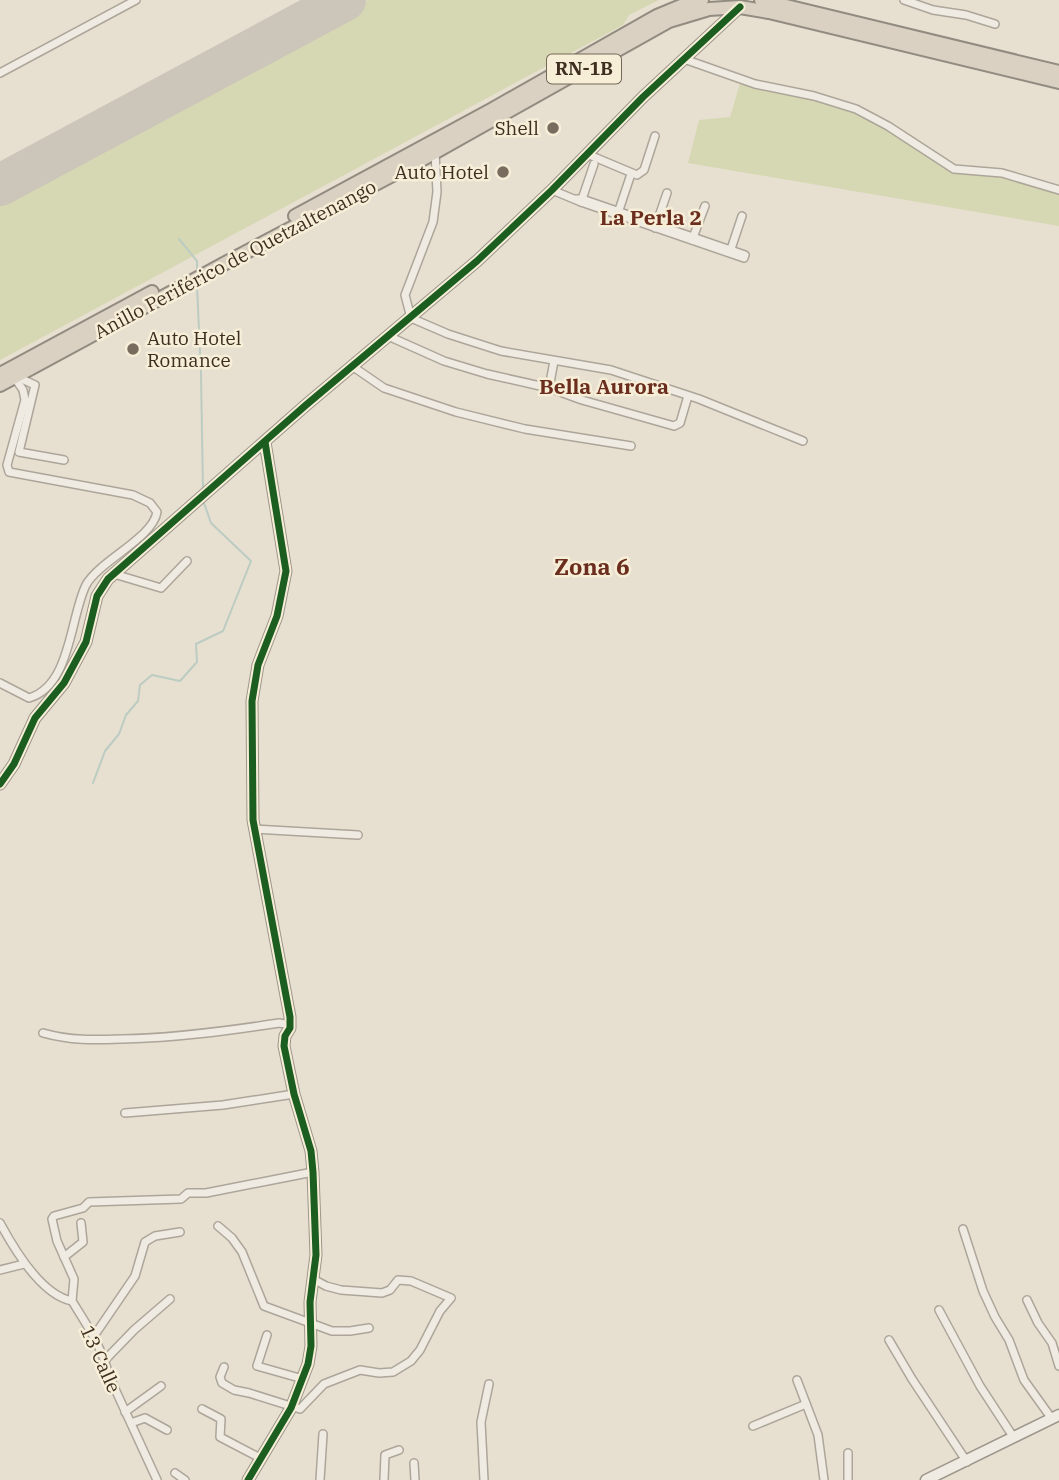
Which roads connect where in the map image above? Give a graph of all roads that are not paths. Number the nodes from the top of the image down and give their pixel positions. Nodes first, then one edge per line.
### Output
1 (136, 0) edge
2 (702, 0) edge
3 (765, 0) edge
4 (904, 0) edge
5 (740, 7) junction
6 (852, 22) junction
7 (995, 24) dead end
8 (684, 59) junction
9 (0, 73) edge
10 (1059, 77) edge
11 (491, 110) junction
12 (655, 136) dead end
13 (435, 152) junction
14 (587, 154) junction
15 (594, 164) dead end
16 (630, 177) dead end
17 (552, 190) junction
18 (1059, 190) edge
19 (667, 193) dead end
20 (579, 200) junction
21 (705, 206) dead end
22 (618, 213) junction
23 (742, 216) dead end
24 (656, 226) junction
25 (693, 239) junction
26 (198, 273) junction
27 (411, 318) junction
28 (388, 336) junction
29 (554, 361) junction
30 (352, 366) junction
31 (0, 374) edge
32 (17, 376) junction
33 (0, 385) edge
34 (549, 388) junction
35 (688, 396) junction
36 (803, 441) dead end
37 (265, 442) junction
38 (631, 446) dead end
39 (64, 460) dead end
40 (187, 561) dead end
41 (114, 574) junction
42 (0, 683) edge
43 (0, 784) edge
44 (254, 829) junction
45 (358, 835) dead end
46 (290, 1025) junction
47 (43, 1033) dead end
48 (294, 1094) junction
49 (125, 1113) dead end
50 (313, 1172) junction
51 (0, 1223) edge
52 (81, 1223) dead end
53 (218, 1226) dead end
54 (963, 1229) dead end
55 (180, 1232) dead end
56 (64, 1256) junction
57 (24, 1264) junction
58 (0, 1270) edge
59 (313, 1279) junction
60 (170, 1299) dead end
61 (1027, 1300) dead end
62 (72, 1301) junction
63 (939, 1310) dead end
64 (310, 1323) junction
65 (369, 1328) dead end
66 (267, 1335) dead end
67 (94, 1336) junction
68 (889, 1340) dead end
69 (105, 1360) junction
70 (224, 1367) dead end
71 (1059, 1367) edge
72 (303, 1379) junction
73 (797, 1380) dead end
74 (489, 1384) dead end
75 (160, 1386) dead end
76 (806, 1404) junction
77 (291, 1408) junction
78 (202, 1409) dead end
79 (125, 1412) junction
80 (1056, 1417) edge
81 (131, 1423) junction
82 (753, 1426) dead end
83 (167, 1430) dead end
84 (323, 1434) dead end
85 (1014, 1438) junction
86 (399, 1450) dead end
87 (848, 1453) dead end
88 (262, 1459) junction
89 (967, 1462) junction
90 (414, 1463) dead end
91 (175, 1473) dead end
92 (157, 1480) edge
93 (185, 1480) edge
94 (248, 1480) edge
95 (320, 1480) edge
96 (384, 1480) edge
97 (415, 1480) edge
98 (484, 1480) edge
99 (824, 1480) edge
100 (848, 1480) edge
101 (926, 1480) edge

1 - 9 street
2 - 11 highway, Anillo Periférico de Quetzaltenango / RN-1B
3 - 6 highway, Anillo Periférico de Quetzaltenango / RN-1B
4 - 7 street
5 - 6 highway
5 - 8 street
5 - 10 highway, Anillo Periférico de Quetzaltenango / RN-1B
5 - 13 highway, Anillo Periférico de Quetzaltenango / RN-1B
6 - 10 highway, Anillo Periférico de Quetzaltenango / RN-1B
8 - 14 street
8 - 18 street
11 - 13 highway
11 - 26 highway, Anillo Periférico de Quetzaltenango / RN-1B
12 - 14 street
13 - 26 highway, Anillo Periférico de Quetzaltenango / RN-1B
13 - 27 street
14 - 17 street
15 - 20 street
16 - 22 street
17 - 20 street
17 - 27 street
19 - 24 street
20 - 22 street
21 - 25 street
22 - 24 street
23 - 25 street
24 - 25 street
26 - 31 highway, Anillo Periférico de Quetzaltenango / RN-1B
26 - 32 highway, Anillo Periférico de Quetzaltenango / RN-1B
27 - 28 street
27 - 29 street
28 - 30 street
28 - 34 street
29 - 34 street
29 - 35 street
30 - 37 street
30 - 38 street
32 - 33 highway, Anillo Periférico de Quetzaltenango / RN-1B
32 - 39 street
32 - 42 street
34 - 35 street
35 - 36 street
37 - 41 street
37 - 44 street
40 - 41 street
41 - 43 street
44 - 45 street
44 - 46 street
46 - 47 street
46 - 48 street
48 - 49 street
48 - 50 street
50 - 56 street
50 - 59 street
51 - 57 street, 13 Calle
52 - 56 street
53 - 64 street
54 - 80 street
55 - 67 street
56 - 62 street
57 - 58 street
57 - 62 street, 13 Calle
59 - 64 street
59 - 77 street
60 - 69 street
61 - 71 street
62 - 67 street, 13 Calle
63 - 85 street
64 - 65 street
64 - 72 street
66 - 72 street
67 - 69 street, 13 Calle
68 - 89 street
69 - 79 street, 13 Calle
70 - 77 street
72 - 77 street
73 - 76 street
74 - 98 street
75 - 79 street
76 - 82 street
76 - 99 street
77 - 88 street
78 - 88 street
79 - 81 street, 13 Calle
80 - 85 street
81 - 83 street
81 - 92 street, 13 Calle
84 - 95 street
85 - 89 street
86 - 96 street
87 - 100 street
88 - 94 street
89 - 101 street
90 - 97 street
91 - 93 street

